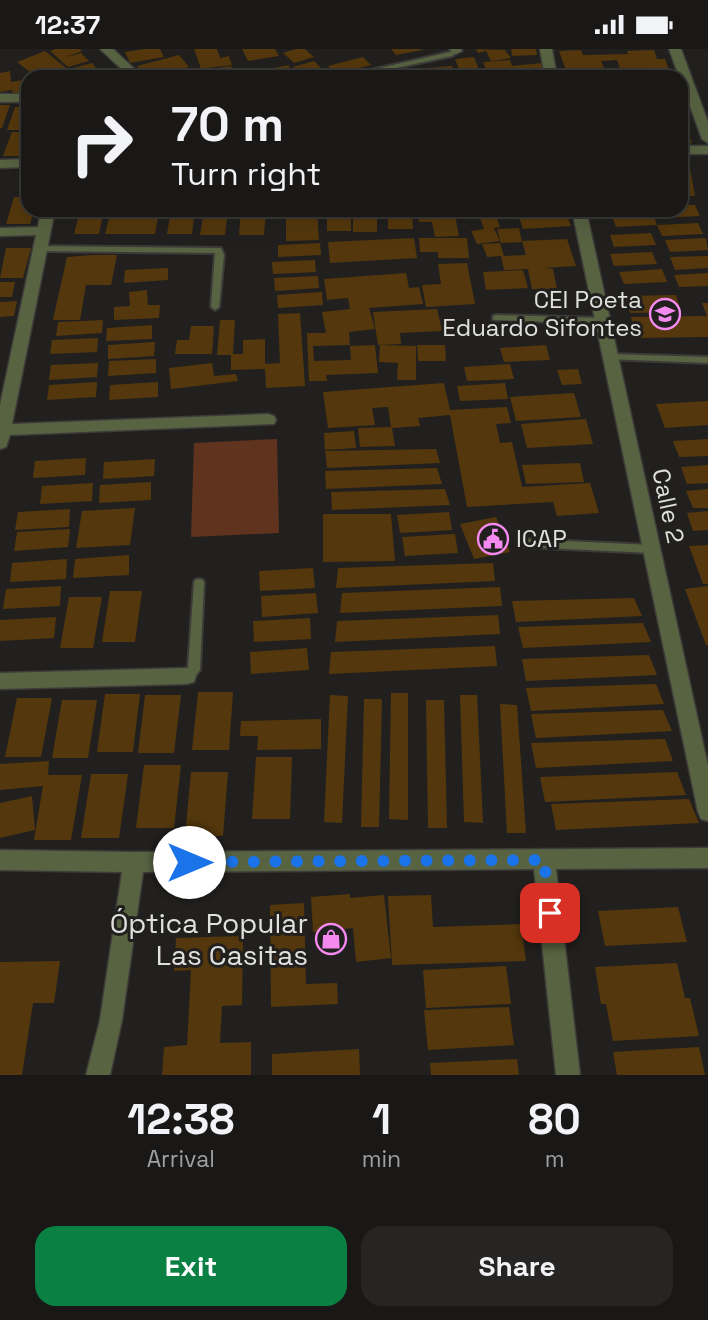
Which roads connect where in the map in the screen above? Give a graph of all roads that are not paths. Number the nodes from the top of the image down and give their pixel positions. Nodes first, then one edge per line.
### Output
1 (106, 49) edge
2 (546, 49) edge
3 (675, 49) edge
4 (455, 50) edge
5 (129, 70) edge
6 (377, 70) edge
7 (550, 70) edge
8 (683, 70) edge
9 (688, 84) edge
10 (0, 98) edge
11 (21, 98) edge
12 (708, 139) edge
13 (688, 150) edge
14 (708, 150) edge
15 (0, 163) edge
16 (21, 163) edge
17 (47, 217) edge
18 (581, 217) edge
19 (44, 230) junction
20 (0, 232) edge
21 (40, 249) junction
22 (215, 307) dead end
23 (496, 318) dead end
24 (603, 321) junction
25 (610, 356) junction
26 (708, 360) edge
27 (4, 402) edge
28 (268, 420) dead end
29 (1, 437) edge
30 (523, 543) dead end
31 (652, 549) junction
32 (199, 583) dead end
33 (187, 676) joint
34 (0, 681) edge
35 (708, 812) edge
36 (708, 858) edge
37 (0, 860) edge
38 (544, 860) junction
39 (134, 862) junction
40 (99, 1075) edge
41 (568, 1075) edge

1 - 5 street
2 - 7 street
3 - 8 street
4 - 6 lane
9 - 12 street
10 - 11 street
13 - 14 street
15 - 16 street
17 - 19 street
18 - 24 street, Calle 2
19 - 20 street
19 - 21 street
21 - 22 lane
21 - 27 street
23 - 24 lane
24 - 25 street, Calle 2
25 - 26 lane
25 - 31 street, Calle 2
27 - 29 street
28 - 29 street
30 - 31 lane
31 - 35 street, Calle 2
32 - 33 lane
33 - 34 street
36 - 38 street
37 - 39 street
38 - 39 street
38 - 41 street
39 - 40 street

